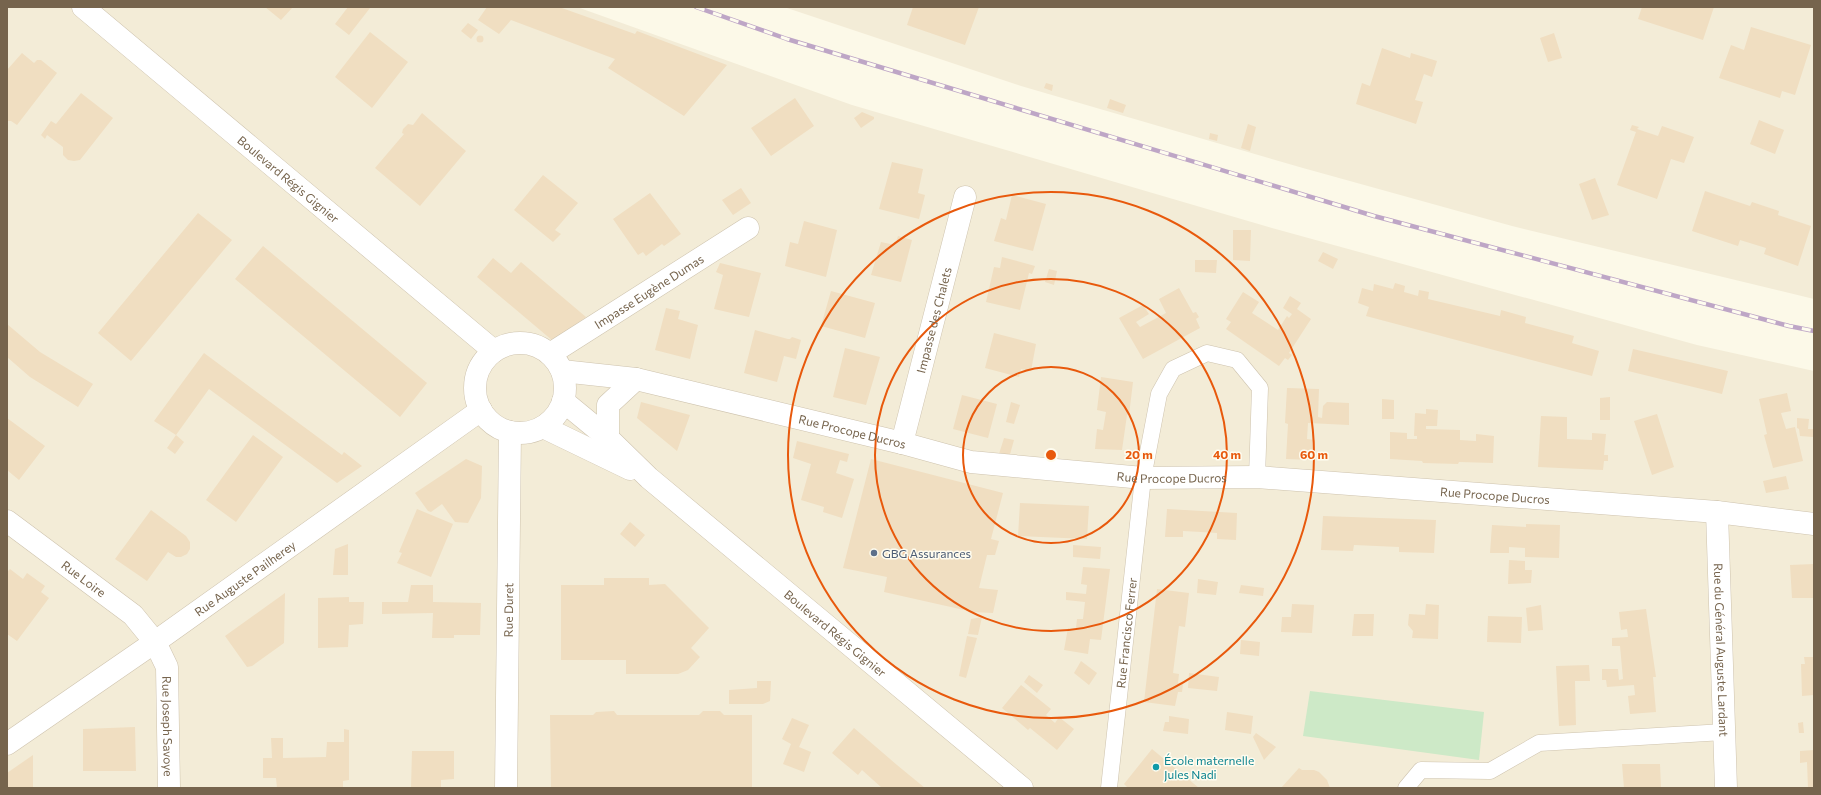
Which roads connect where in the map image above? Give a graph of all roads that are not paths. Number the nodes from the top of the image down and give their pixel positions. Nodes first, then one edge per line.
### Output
1 (83, 7) edge
2 (965, 197) dead end
3 (748, 228) dead end
4 (494, 351) junction
5 (556, 362) junction
6 (636, 379) junction
7 (564, 401) junction
8 (481, 410) junction
9 (543, 427) junction
10 (510, 432) junction
11 (608, 438) junction
12 (902, 443) junction
13 (1257, 477) junction
14 (649, 478) junction
15 (1144, 478) junction
16 (1717, 512) junction
17 (7, 521) edge
18 (1814, 524) edge
19 (155, 642) junction
20 (1724, 732) junction
21 (7, 744) edge
22 (169, 788) edge
23 (506, 788) edge
24 (1022, 788) edge
25 (1109, 788) edge
26 (1406, 788) edge
27 (1726, 788) edge

1 - 4 street, Boulevard Régis Gignier
2 - 12 street, Impasse des Chalets
3 - 5 street, Impasse Eugène Dumas
4 - 5 street
4 - 8 street
5 - 6 street, Rue Procope Ducros
5 - 7 street
6 - 11 street
6 - 12 street, Rue Procope Ducros
7 - 9 street
7 - 11 street, Boulevard Régis Gignier
8 - 10 street
8 - 19 street, Rue Auguste Pailherey
9 - 10 street
9 - 14 street, Boulevard Régis Gignier
10 - 23 street, Rue Duret
11 - 14 street, Boulevard Régis Gignier
12 - 15 street, Rue Procope Ducros
13 - 15 street, Rue Procope Ducros
13 - 15 lane, Rue Francisco Ferrer
13 - 16 street, Rue Procope Ducros
14 - 24 street, Boulevard Régis Gignier
15 - 25 lane, Rue Francisco Ferrer
16 - 18 street, Rue Procope Ducros
16 - 20 street, Rue du Général Auguste Lardant
17 - 19 street, Rue Loire
19 - 21 street, Rue Auguste Pailherey
19 - 22 street, Rue Joseph Savoye
20 - 26 lane
20 - 27 street, Rue du Général Auguste Lardant

